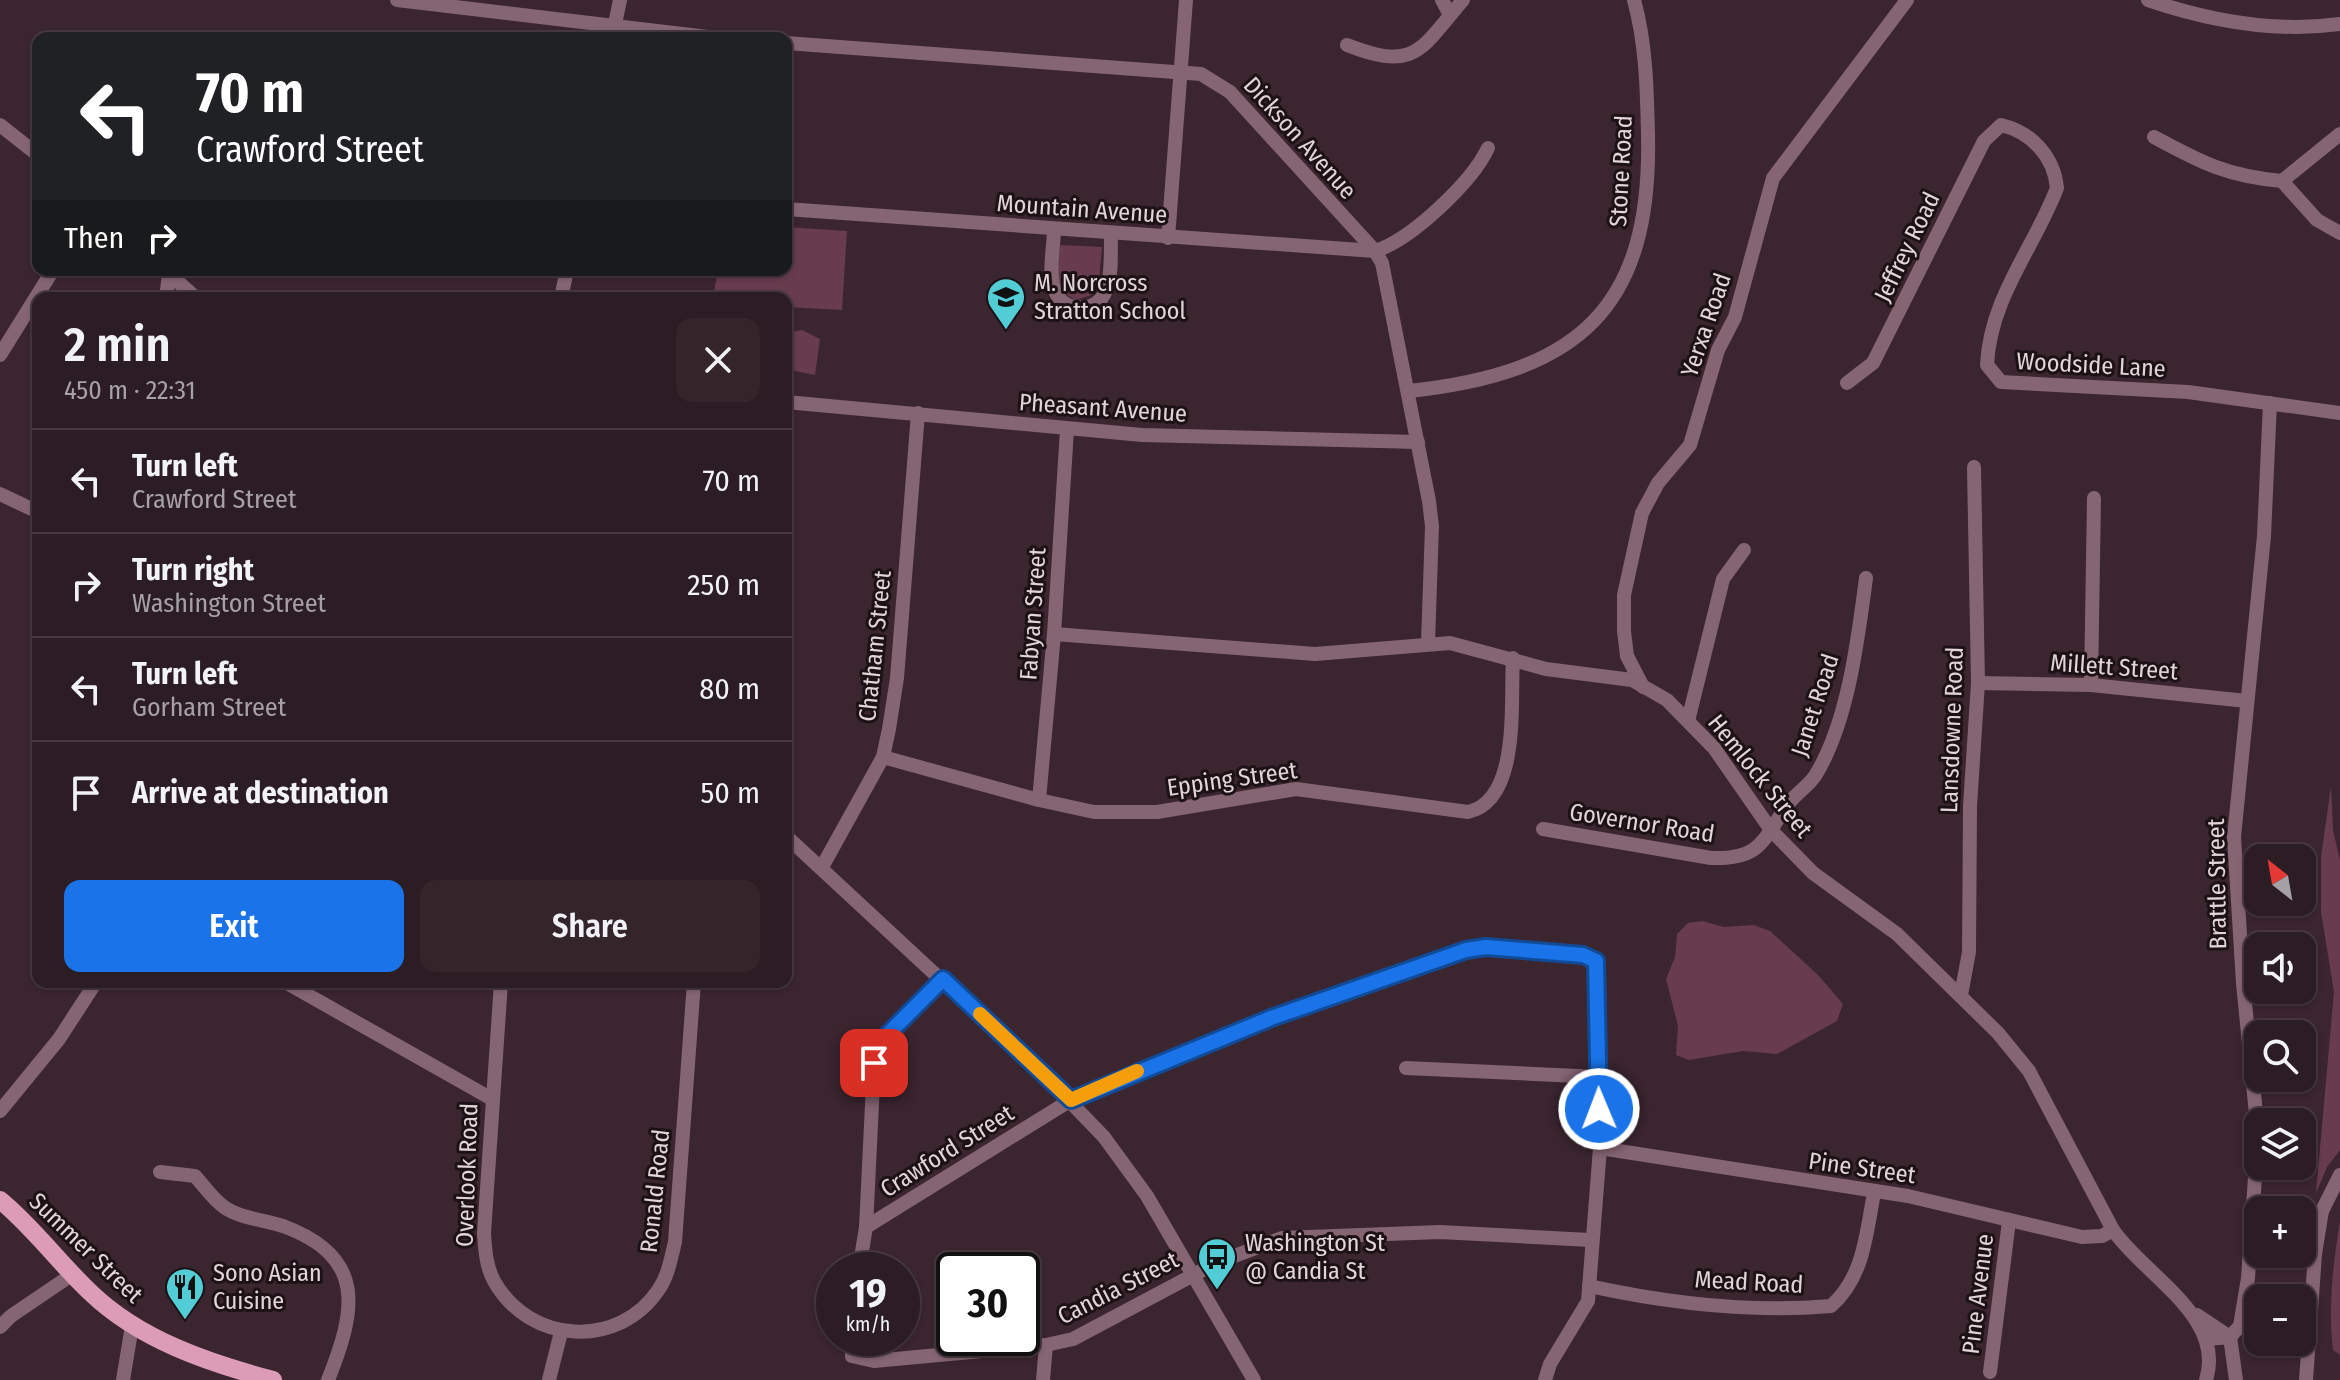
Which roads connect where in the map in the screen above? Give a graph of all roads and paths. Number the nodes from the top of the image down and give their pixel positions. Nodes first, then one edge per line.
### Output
1 (397, 0) edge
2 (620, 0) edge
3 (1186, 0) edge
4 (1442, 0) edge
5 (1463, 0) edge
6 (1634, 0) edge
7 (1907, 0) edge
8 (2148, 0) edge
9 (462, 5) edge
10 (1450, 15) junction
11 (2340, 24) edge
12 (614, 32) edge
13 (792, 43) edge
14 (1347, 45) dead end
15 (1182, 72) junction
16 (0, 125) edge
17 (2001, 125) joint
18 (2340, 134) edge
19 (2154, 137) dead end
20 (1488, 148) dead end
21 (32, 150) edge
22 (2282, 181) junction
23 (792, 209) edge
24 (1054, 229) junction
25 (2340, 233) edge
26 (1111, 234) junction
27 (1168, 238) junction
28 (1375, 251) junction
29 (171, 276) edge
30 (189, 292) edge
31 (32, 304) edge
32 (0, 355) edge
33 (1847, 383) dead end
34 (1409, 391) junction
35 (792, 402) edge
36 (2270, 403) junction
37 (918, 413) junction
38 (2340, 413) edge
39 (1067, 430) junction
40 (1418, 442) junction
41 (1974, 467) dead end
42 (0, 494) edge
43 (2094, 498) dead end
44 (32, 509) edge
45 (1744, 550) dead end
46 (1866, 578) dead end
47 (1054, 634) junction
48 (1428, 643) junction
49 (1513, 658) junction
50 (1978, 683) junction
51 (2091, 685) junction
52 (1644, 687) junction
53 (2247, 701) junction
54 (1688, 721) junction
55 (883, 757) junction
56 (1039, 800) junction
57 (1543, 829) dead end
58 (1771, 830) junction
59 (792, 841) edge
60 (822, 867) junction
61 (943, 979) junction
62 (92, 988) edge
63 (296, 988) edge
64 (501, 988) edge
65 (694, 988) edge
66 (1961, 995) junction
67 (1406, 1068) dead end
68 (1599, 1077) junction
69 (492, 1099) junction
70 (1071, 1100) junction
71 (0, 1111) edge
72 (1600, 1148) junction
73 (160, 1172) dead end
74 (2340, 1175) edge
75 (1874, 1193) junction
76 (0, 1200) edge
77 (2009, 1221) junction
78 (866, 1227) junction
79 (2113, 1230) junction
80 (1590, 1240) junction
81 (862, 1252) edge
82 (73, 1274) junction
83 (1194, 1275) junction
84 (1589, 1286) junction
85 (2189, 1310) junction
86 (132, 1326) junction
87 (0, 1327) edge
88 (561, 1332) junction
89 (2230, 1337) junction
90 (2208, 1339) junction
91 (1046, 1345) junction
92 (852, 1356) edge
93 (1550, 1364) junction
94 (1990, 1372) dead end
95 (123, 1380) edge
96 (273, 1380) edge
97 (328, 1380) edge
98 (549, 1380) edge
99 (1043, 1380) edge
100 (1254, 1380) edge
101 (1533, 1380) edge
102 (1545, 1380) edge
103 (2206, 1380) edge
104 (2236, 1380) edge
105 (2306, 1380) edge

1 - 9 street
2 - 12 street
3 - 15 street
4 - 10 street
5 - 10 street
6 - 34 street, Stone Road
7 - 52 street, Yerxa Road
8 - 11 street
9 - 12 street
10 - 14 street
13 - 15 street, Dickson Avenue
15 - 27 street
15 - 28 street, Dickson Avenue
16 - 21 street
17 - 33 street, Jeffrey Road
17 - 36 street, Woodside Lane
18 - 22 street
19 - 22 street
20 - 28 street
22 - 25 street
23 - 24 street, Mountain Avenue
24 - 26 street, Mountain Avenue
24 - 26 street
26 - 27 street, Mountain Avenue
27 - 28 street, Mountain Avenue
28 - 34 street, Dickson Avenue
29 - 30 street
31 - 32 street
34 - 40 street, Dickson Avenue
35 - 37 street, Pheasant Avenue
36 - 38 street, Woodside Lane
36 - 53 street, Brattle Street
37 - 39 street, Pheasant Avenue
37 - 55 street, Chatham Street
39 - 40 street, Pheasant Avenue
39 - 47 street, Fabyan Street
40 - 48 street, Dickson Avenue
41 - 50 street, Lansdowne Road
42 - 44 street
43 - 51 street
45 - 54 street
46 - 58 street, Janet Road
47 - 48 street, Hemlock Street
47 - 56 street, Fabyan Street
48 - 49 street, Hemlock Street
49 - 52 street, Hemlock Street
49 - 56 street, Epping Street
50 - 51 street, Millett Street
50 - 66 street, Lansdowne Road
51 - 53 street, Millett Street
52 - 54 street, Hemlock Street
53 - 89 street, Brattle Street
54 - 58 street, Hemlock Street
55 - 56 street, Epping Street
55 - 60 street, Chatham Street
57 - 58 street, Governor Road
58 - 66 street, Hemlock Street
59 - 60 street
60 - 61 street
61 - 70 street
61 - 78 street
62 - 71 street
63 - 69 street
64 - 69 street, Overlook Road
65 - 88 street, Ronald Road
66 - 79 street, Hemlock Street
67 - 68 street
68 - 70 street, Crawford Street
68 - 72 street
69 - 88 street, Overlook Road
70 - 78 street, Crawford Street
70 - 83 street
72 - 75 street, Pine Street
72 - 80 street
73 - 97 street
74 - 105 street
75 - 77 street, Pine Street
75 - 84 street, Mead Road
76 - 82 main road, Summer Street
77 - 79 street, Pine Street
77 - 94 street, Pine Avenue
78 - 81 street
79 - 85 street, Hemlock Street
80 - 83 street, Candia Street
80 - 84 street
82 - 86 main road, Summer Street
82 - 87 street
83 - 91 street, Candia Street
83 - 100 street
84 - 93 street
85 - 89 street, Hemlock Street
85 - 90 street, Hemlock Street
86 - 95 street
86 - 96 main road, Summer Street
88 - 98 street
89 - 90 street
89 - 104 street
90 - 103 street
91 - 92 street, Candia Street
91 - 99 street
93 - 101 street
93 - 102 street

